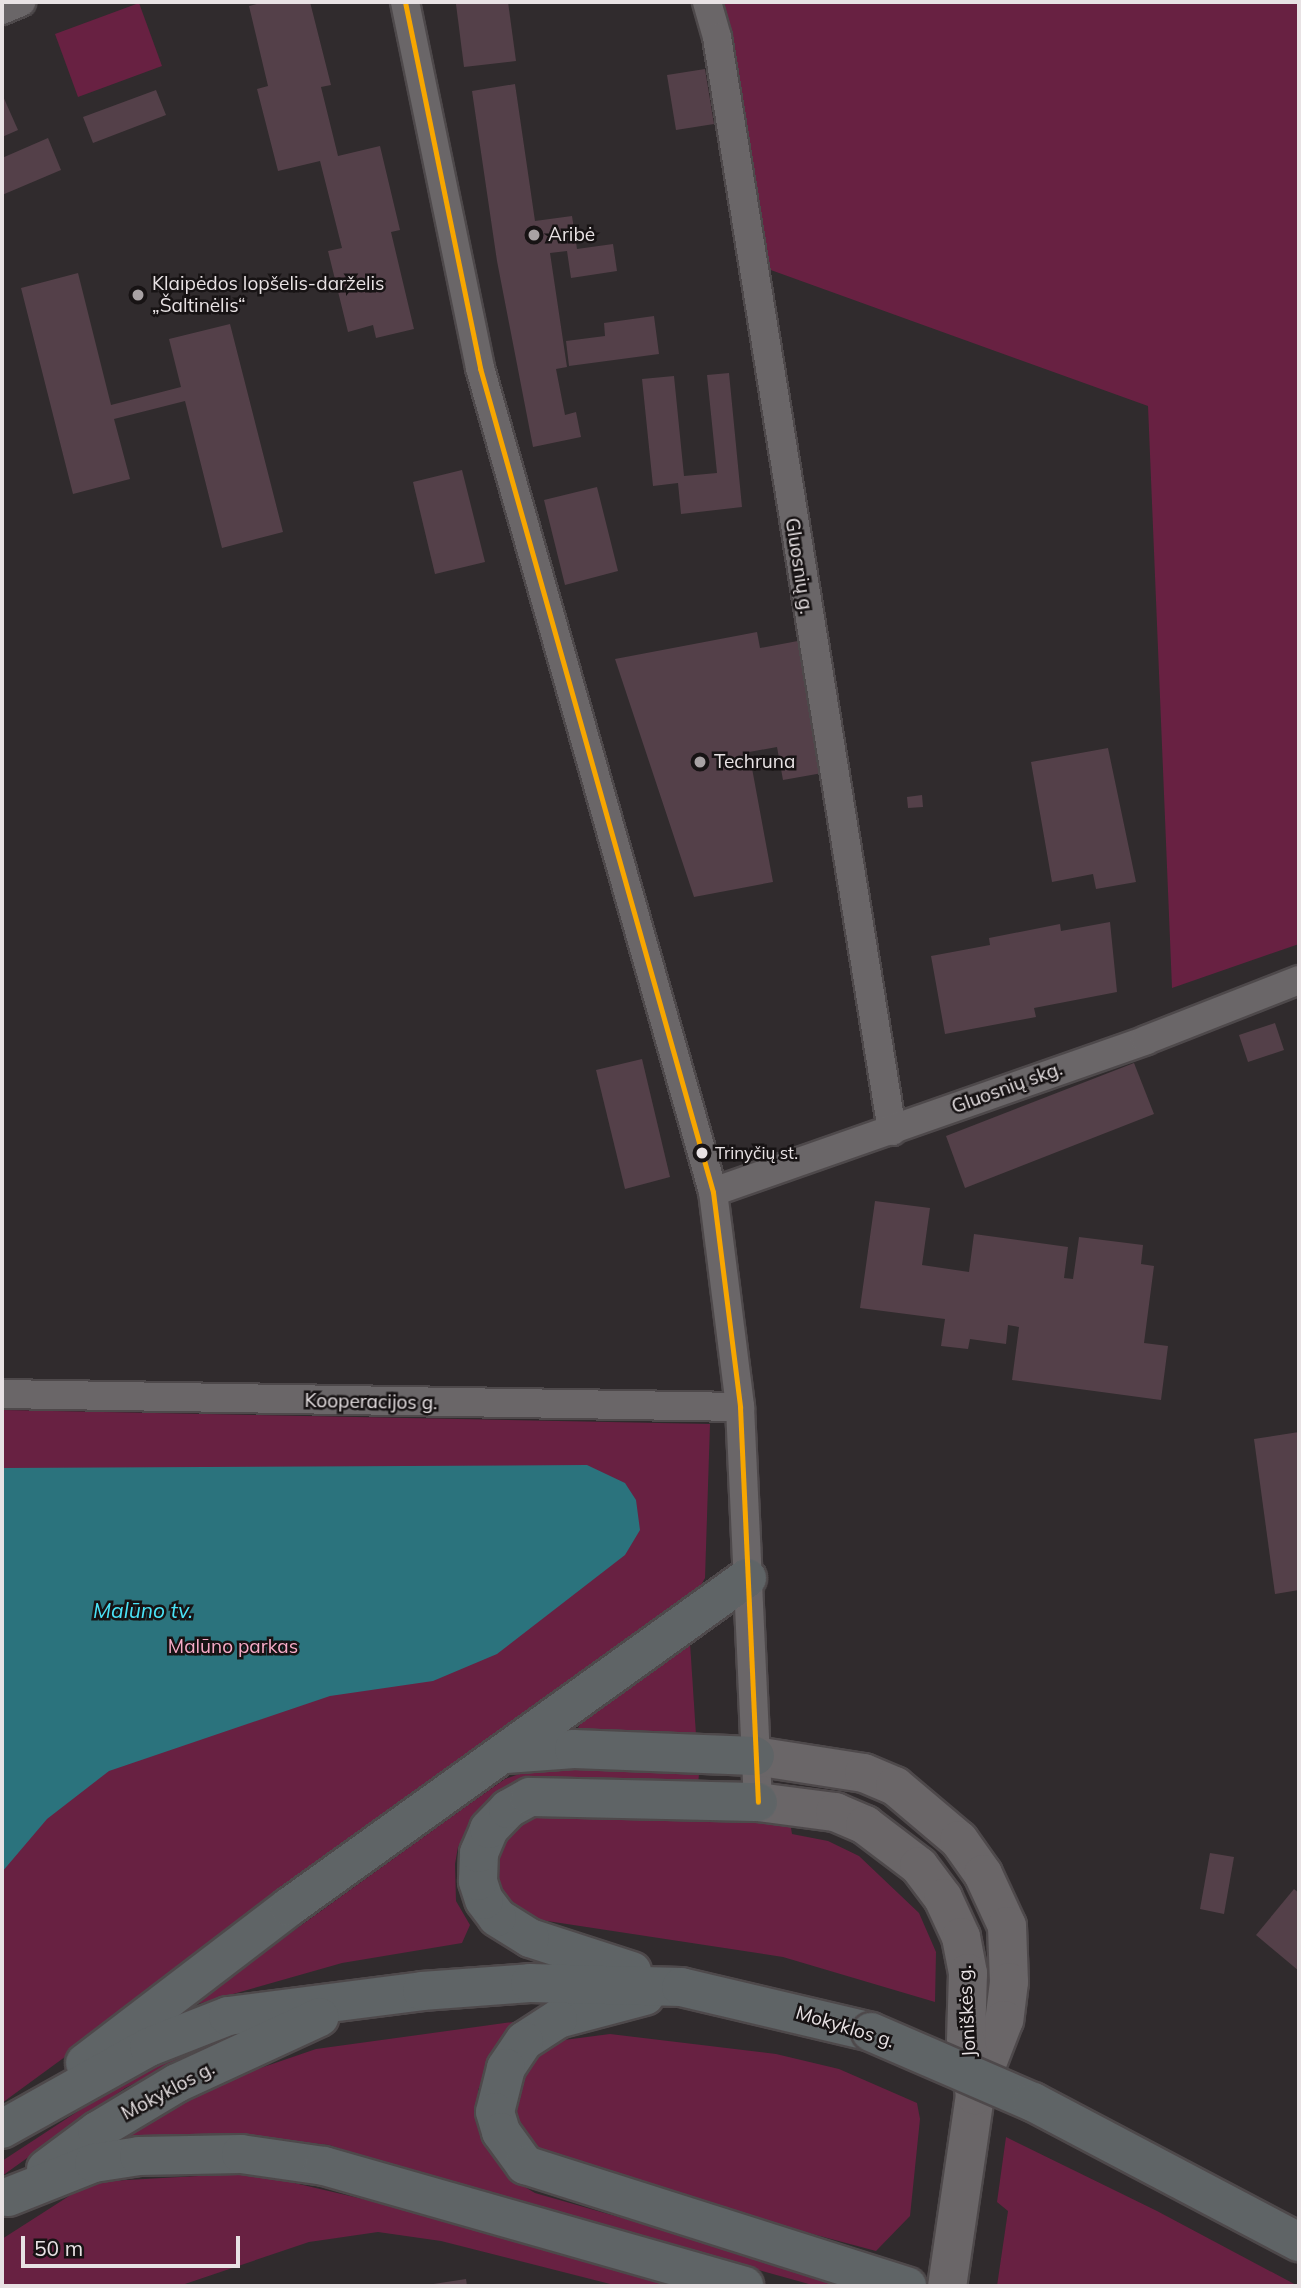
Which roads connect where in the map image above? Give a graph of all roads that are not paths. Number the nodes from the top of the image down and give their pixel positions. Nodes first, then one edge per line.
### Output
1 (21, 2) edge
2 (405, 2) edge
3 (707, 2) edge
4 (2, 10) edge
5 (1299, 980) edge
6 (892, 1131) junction
7 (713, 1192) junction
8 (2, 1394) edge
9 (740, 1407) junction
10 (747, 1578) junction
11 (506, 1754) junction
12 (755, 1756) junction
13 (758, 1802) junction
14 (681, 1987) junction
15 (348, 2004) junction
16 (975, 2095) junction
17 (13, 2122) edge
18 (5, 2199) edge
19 (1299, 2242) edge
20 (744, 2286) edge
21 (907, 2286) edge
22 (947, 2286) edge

1 - 4 street
2 - 7 street
3 - 6 street, Gluosnių g.
5 - 6 street, Gluosnių skg.
6 - 7 street, Gluosnių skg.
7 - 9 street
8 - 9 street, Kooperacijos g.
9 - 10 street
10 - 11 main road
10 - 12 street
11 - 12 main road
11 - 17 main road
12 - 13 street
12 - 16 main road, Joniškės g.
13 - 14 main road
13 - 16 main road, Joniškės g.
14 - 15 main road, Mokyklos g.
14 - 19 main road, Mokyklos g., bridge
14 - 21 main road
15 - 17 main road, Mokyklos g.
15 - 18 main road, Mokyklos g.
16 - 22 main road, Joniškės g.
18 - 20 main road

